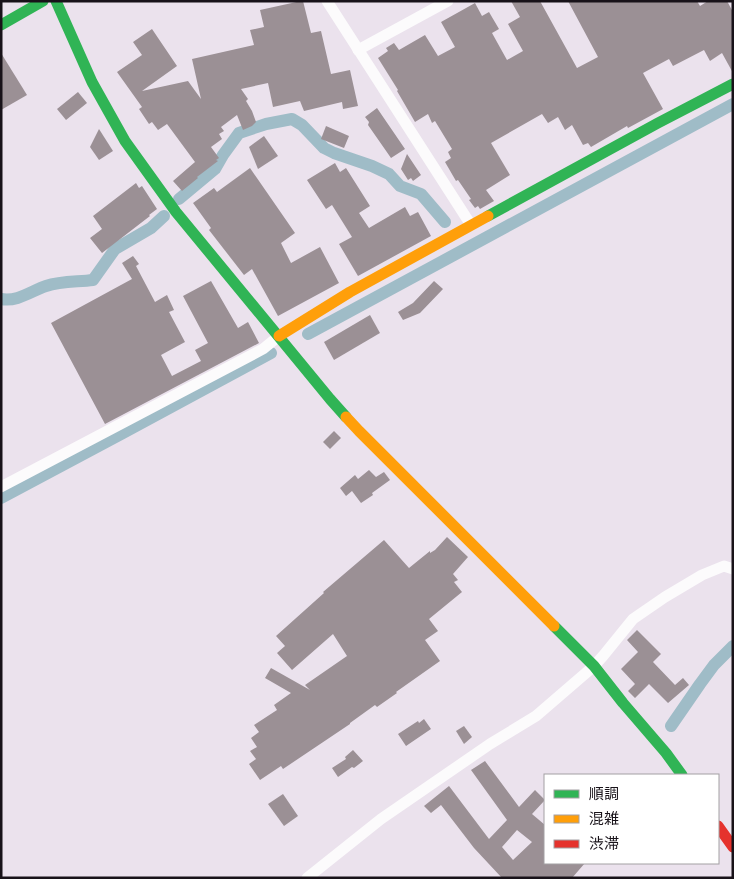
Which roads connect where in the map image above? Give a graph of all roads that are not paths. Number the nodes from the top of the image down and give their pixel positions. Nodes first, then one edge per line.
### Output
1 (43, 1) edge
2 (56, 1) edge
3 (327, 1) edge
4 (448, 1) edge
5 (1, 25) edge
6 (358, 50) junction
7 (733, 84) edge
8 (471, 225) junction
9 (279, 336) junction
10 (1, 487) edge
11 (733, 569) edge
12 (594, 666) junction
13 (681, 774) edge
14 (719, 827) edge
15 (733, 847) edge
16 (307, 878) edge

1 - 5 street
2 - 9 street
3 - 6 street
4 - 6 street
6 - 8 street
7 - 8 street
8 - 9 street
9 - 10 street
9 - 12 street
11 - 12 street
12 - 13 street
12 - 16 street
14 - 15 street

